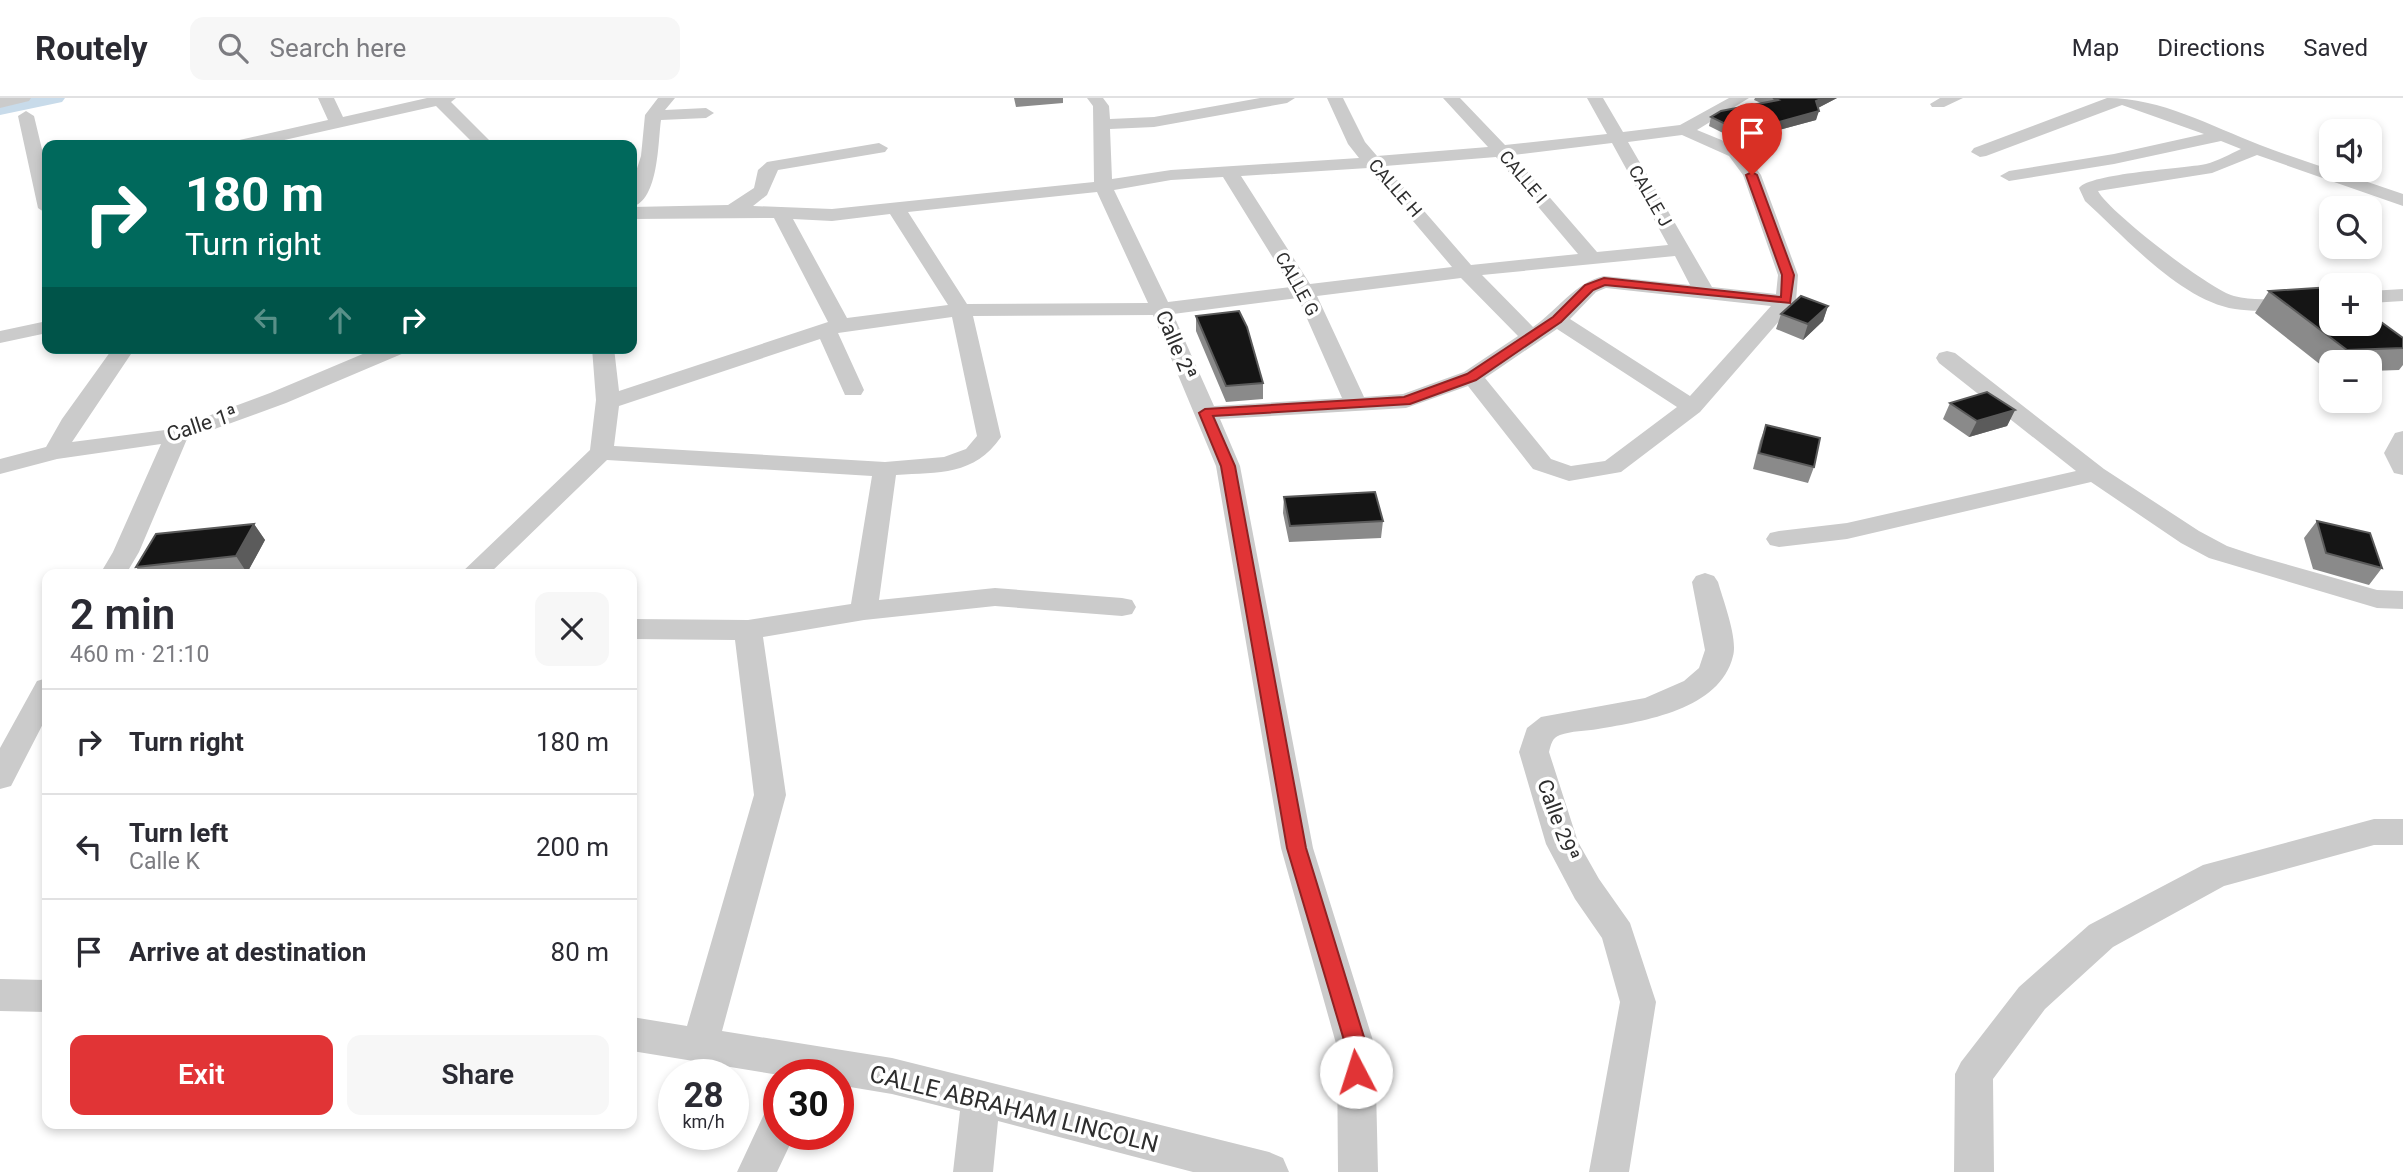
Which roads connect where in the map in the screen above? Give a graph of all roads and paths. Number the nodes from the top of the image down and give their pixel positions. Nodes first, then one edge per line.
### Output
1 (326, 98) edge
2 (667, 98) edge
3 (1287, 98) edge
4 (1335, 98) edge
5 (1451, 98) edge
6 (1595, 98) edge
7 (1741, 98) edge
8 (1955, 98) edge
9 (444, 99) edge
10 (2118, 99) edge
11 (0, 103) edge
12 (1938, 104) dead end
13 (24, 107) edge
14 (1098, 111) edge
15 (706, 113) dead end
16 (653, 115) junction
17 (338, 123) junction
18 (1684, 130) junction
19 (2224, 135) junction
20 (1617, 138) junction
21 (280, 140) edge
22 (481, 140) edge
23 (879, 148) dead end
24 (2256, 149) junction
25 (1502, 150) junction
26 (1980, 152) dead end
27 (1372, 162) junction
28 (1228, 170) junction
29 (42, 174) edge
30 (2009, 176) dead end
31 (2403, 178) edge
32 (2363, 184) junction
33 (1103, 187) junction
34 (637, 190) edge
35 (2403, 200) edge
36 (896, 209) junction
37 (732, 211) junction
38 (637, 213) edge
39 (781, 214) junction
40 (1681, 250) junction
41 (1592, 259) junction
42 (1466, 271) junction
43 (1305, 292) junction
44 (1705, 293) junction
45 (2403, 295) edge
46 (2382, 296) edge
47 (2319, 300) edge
48 (1786, 301) junction
49 (1161, 309) junction
50 (961, 310) junction
51 (1557, 320) junction
52 (833, 327) junction
53 (42, 328) edge
54 (0, 337) edge
55 (1531, 337) junction
56 (120, 354) edge
57 (382, 354) edge
58 (604, 354) edge
59 (1947, 358) dead end
60 (1472, 377) junction
61 (853, 390) dead end
62 (610, 401) junction
63 (1356, 404) junction
64 (1692, 407) junction
65 (1205, 413) junction
66 (177, 435) junction
67 (2403, 438) edge
68 (55, 452) junction
69 (601, 452) junction
70 (0, 467) edge
71 (2403, 468) edge
72 (884, 469) junction
73 (2095, 474) junction
74 (1779, 539) dead end
75 (116, 569) edge
76 (477, 569) edge
77 (1705, 582) dead end
78 (2403, 600) edge
79 (1122, 607) dead end
80 (864, 611) junction
81 (637, 629) edge
82 (748, 629) junction
83 (42, 700) edge
84 (0, 777) edge
85 (2403, 832) edge
86 (0, 995) edge
87 (42, 996) edge
88 (637, 1035) edge
89 (701, 1045) junction
90 (763, 1059) edge
91 (854, 1073) edge
92 (981, 1099) junction
93 (767, 1150) edge
94 (1251, 1170) edge
95 (757, 1172) edge
96 (974, 1172) edge
97 (1358, 1172) edge
98 (1609, 1172) edge
99 (1974, 1172) edge

1 - 17 street
2 - 16 street
3 - 14 street
4 - 27 street, CALLE H
5 - 25 street, CALLE I
6 - 20 street, CALLE J
7 - 18 street
8 - 12 street
9 - 17 street
9 - 22 street
10 - 19 street
10 - 26 street
11 - 13 street
13 - 29 street
14 - 33 street, Calle 2ª
15 - 16 street
16 - 34 street
17 - 21 street
18 - 20 street
18 - 48 street
19 - 24 street
19 - 30 street
20 - 25 street
20 - 40 street, CALLE J
23 - 37 street
24 - 32 street
24 - 47 street
25 - 27 street
25 - 41 street, CALLE I
27 - 28 street
27 - 42 street, CALLE H
28 - 33 street
28 - 43 street, CALLE G
31 - 32 street
32 - 35 street
33 - 36 street
33 - 49 street, Calle 2ª
36 - 39 street
36 - 50 street
37 - 38 street
37 - 39 street
39 - 52 street
40 - 41 street
40 - 44 street, CALLE J
41 - 42 street
42 - 43 street
42 - 55 street, CALLE H
43 - 49 street
43 - 63 street, CALLE G
44 - 48 street
44 - 51 street
45 - 46 street
48 - 64 street
49 - 50 street
49 - 65 street, Calle 2ª
50 - 52 street
50 - 72 street
51 - 55 street
51 - 64 street
52 - 61 street
52 - 62 street
53 - 54 street
55 - 60 street
56 - 68 street
57 - 66 street, Calle 1ª
58 - 62 street
59 - 73 street
60 - 63 street
60 - 64 street
62 - 69 street
63 - 65 street
65 - 97 street, Calle 2ª
66 - 68 street, Calle 1ª
66 - 75 street
67 - 71 street
68 - 70 street, Calle 1ª
69 - 72 street
69 - 76 street
72 - 80 street
73 - 74 street
73 - 78 street
77 - 98 street, Calle 29ª
79 - 80 street
80 - 82 street
81 - 82 street
82 - 89 street
83 - 84 street
85 - 99 street
86 - 87 street
88 - 89 street, CALLE ABRAHAM LINCOLN
89 - 90 street, CALLE ABRAHAM LINCOLN
91 - 92 street, CALLE ABRAHAM LINCOLN
92 - 94 street, CALLE ABRAHAM LINCOLN
92 - 96 street
93 - 95 street

